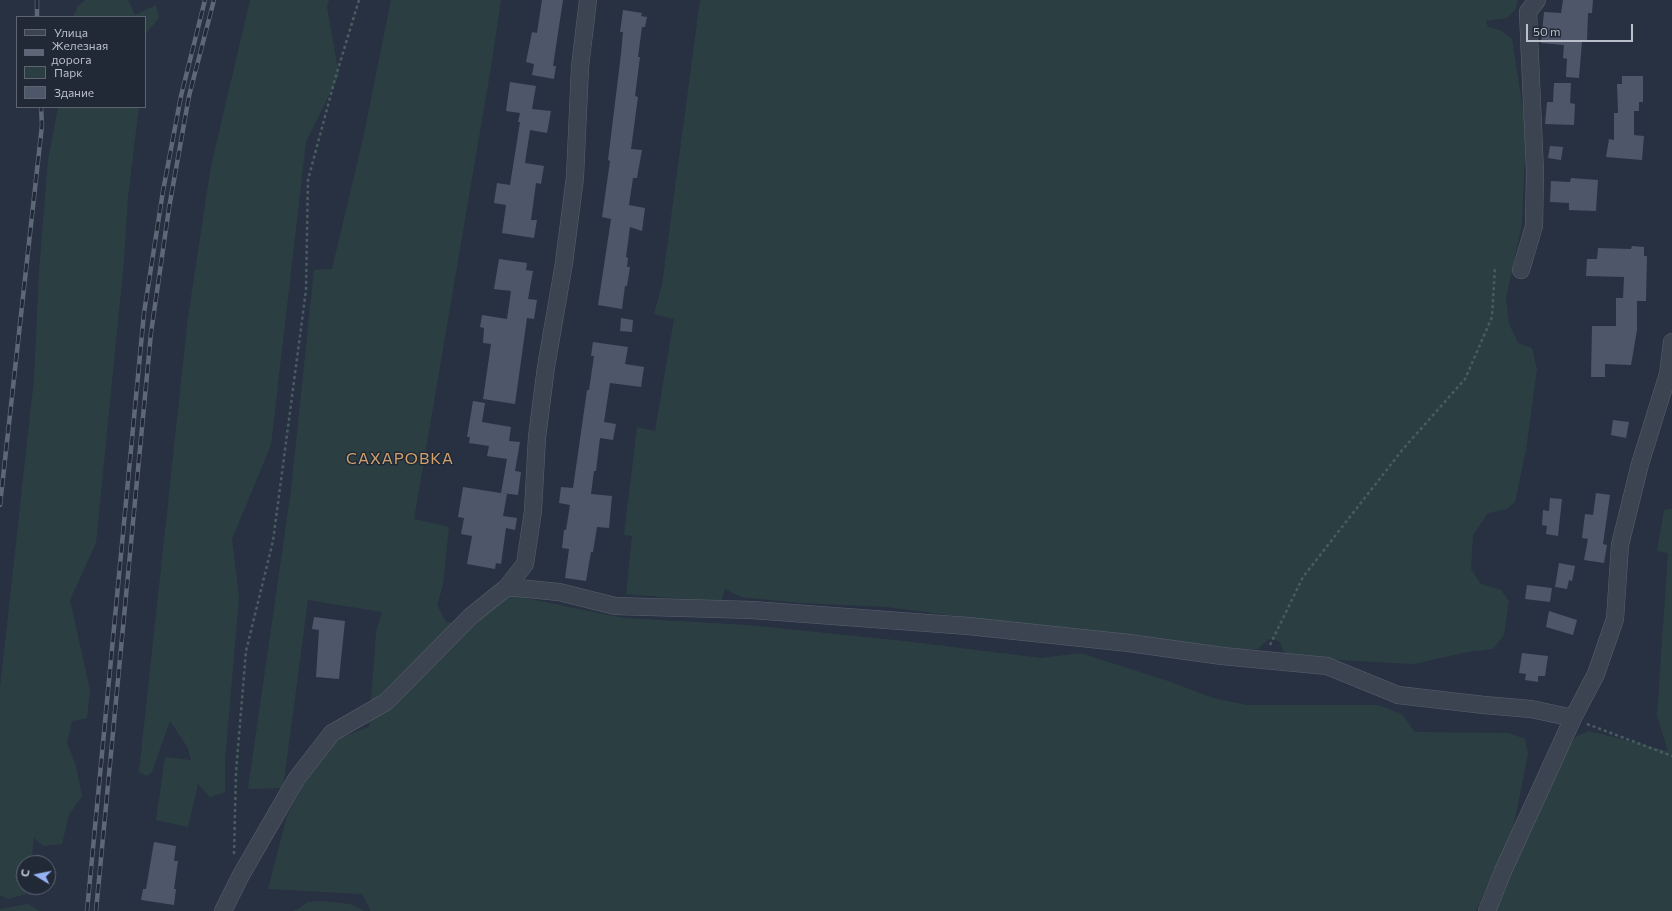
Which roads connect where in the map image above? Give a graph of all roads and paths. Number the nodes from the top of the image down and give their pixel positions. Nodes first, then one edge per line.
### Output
1 (360, 0) edge
2 (588, 0) edge
3 (1537, 0) edge
4 (1495, 266) dead end
5 (1522, 270) dead end
6 (1672, 342) edge
7 (507, 587) junction
8 (1263, 660) junction
9 (1573, 718) junction
10 (1672, 756) edge
11 (234, 862) dead end
12 (223, 911) edge
13 (1487, 911) edge

1 - 11 path
2 - 7 street
3 - 5 street
4 - 8 path
6 - 9 street
7 - 8 street
7 - 12 street
8 - 9 street
9 - 10 path
9 - 13 street

